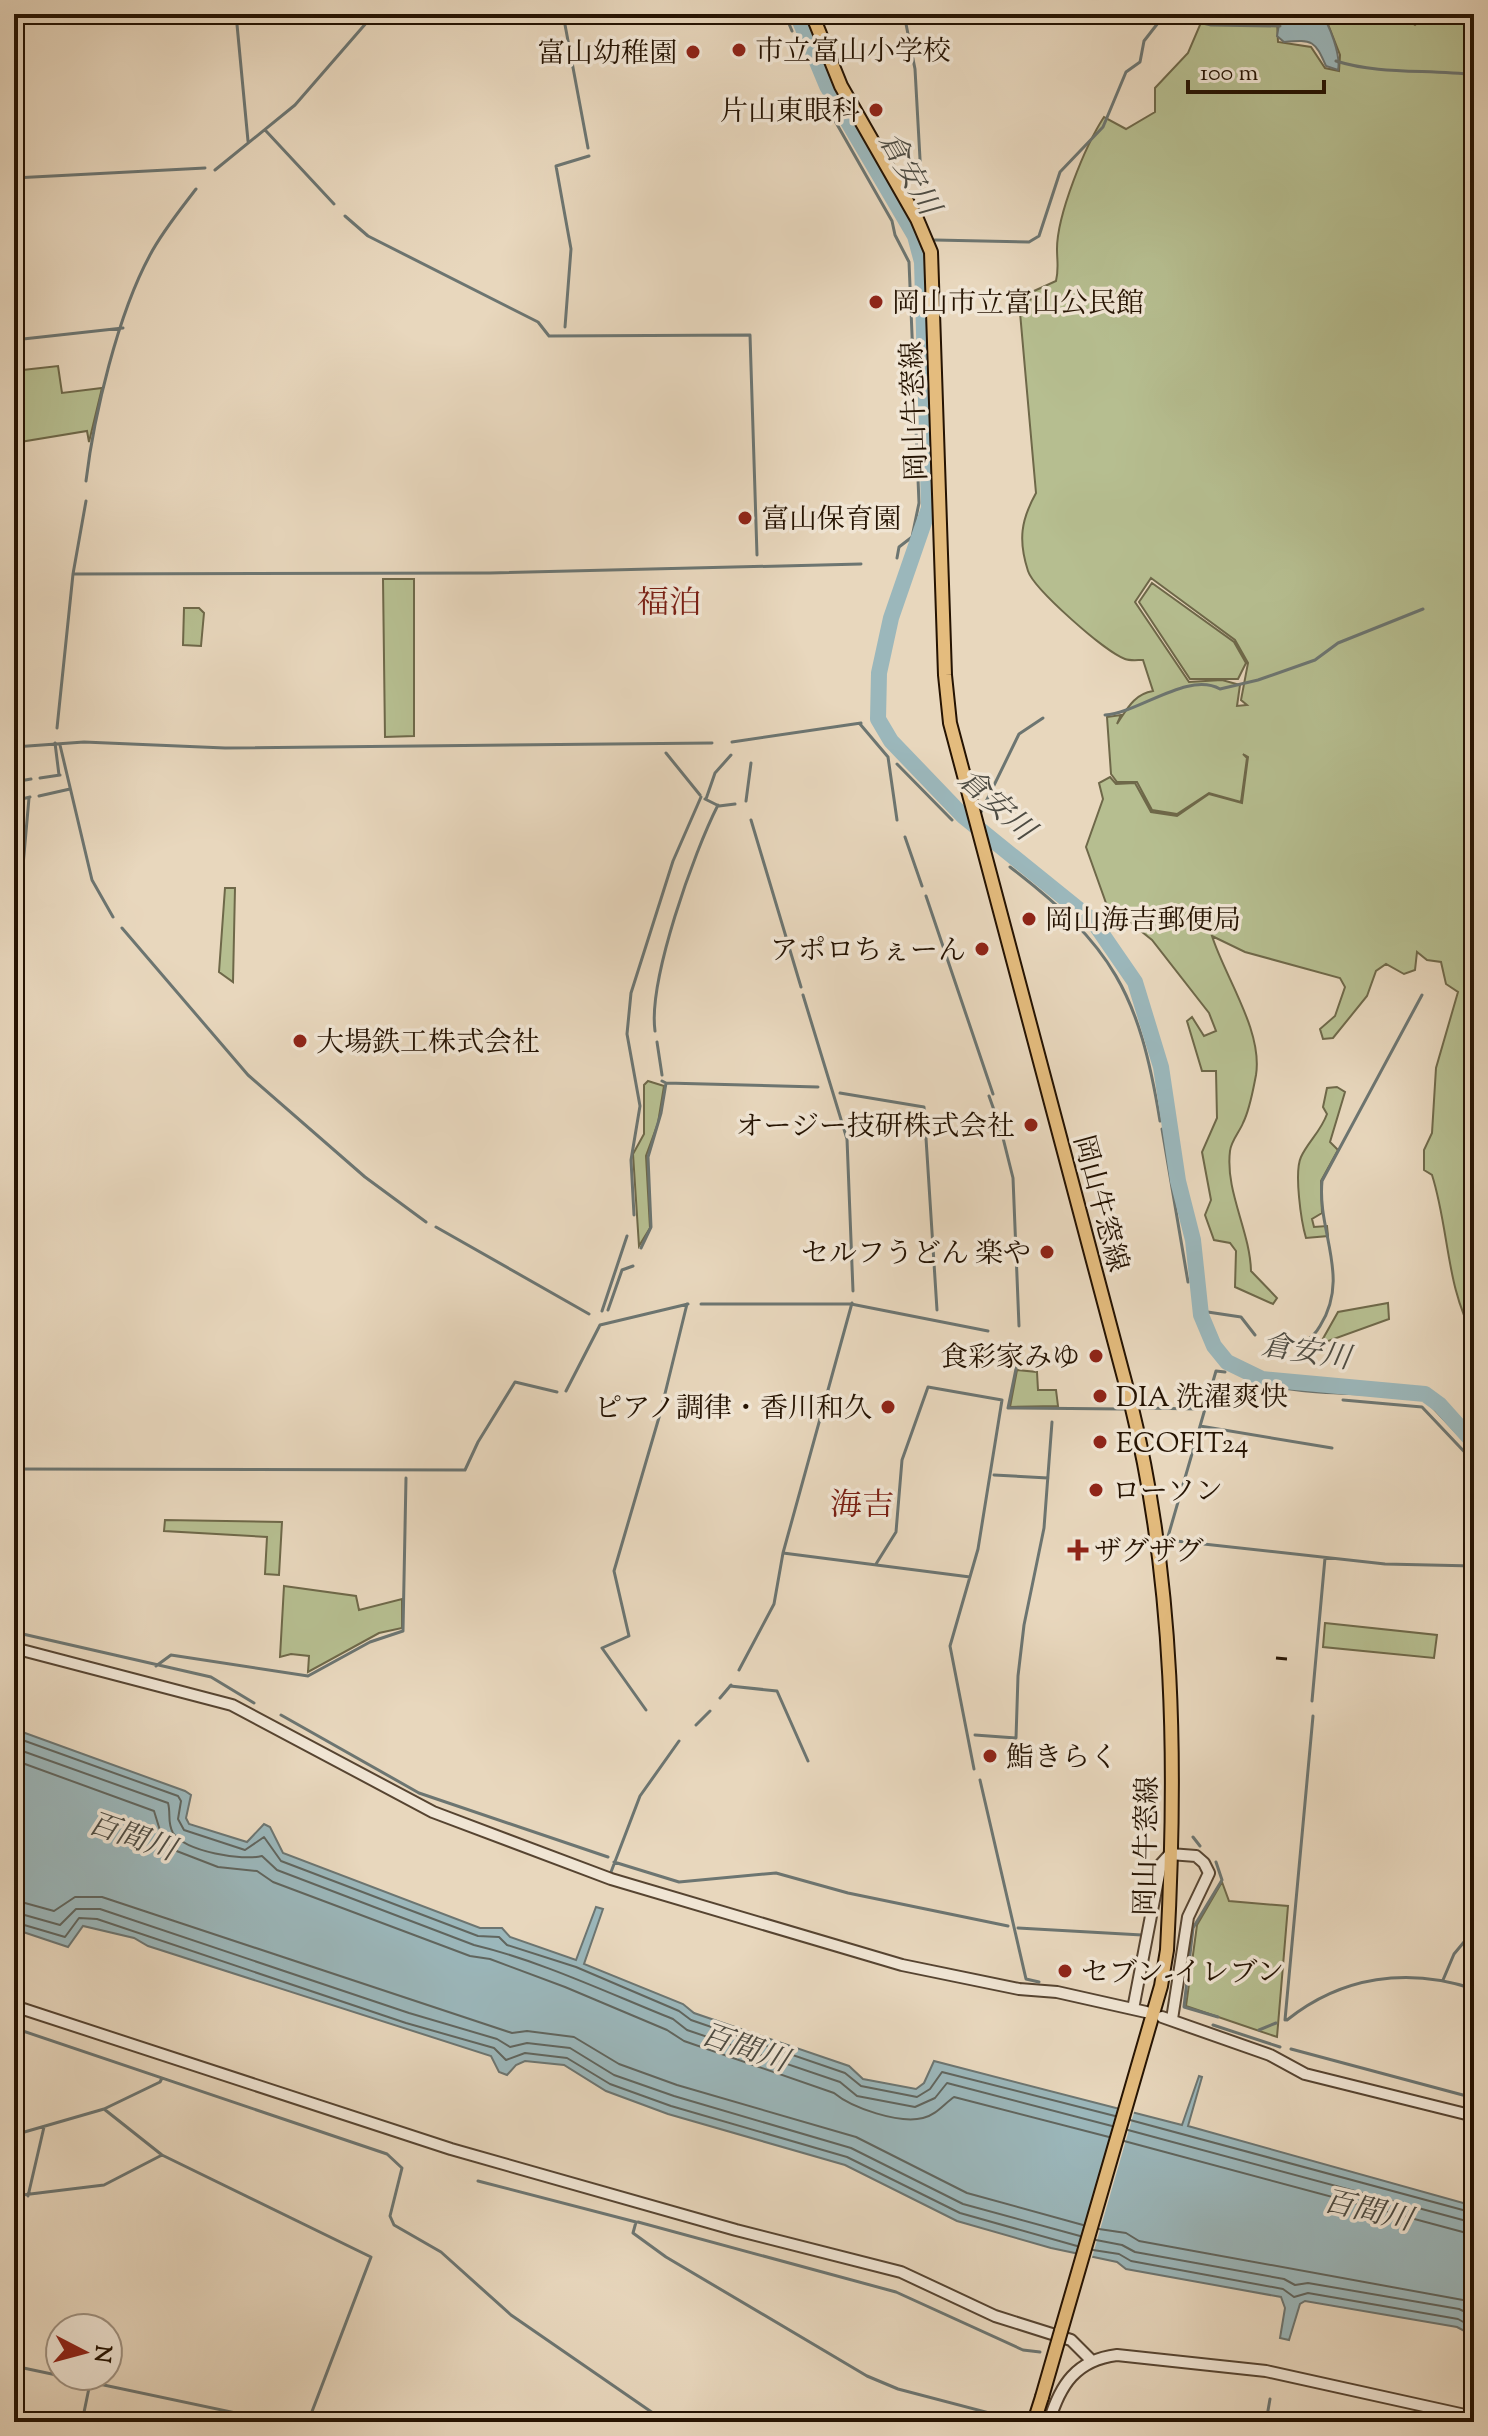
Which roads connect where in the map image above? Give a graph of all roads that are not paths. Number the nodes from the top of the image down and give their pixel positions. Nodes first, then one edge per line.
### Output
1 (812, 14) edge
2 (14, 1648) edge
3 (1170, 1854) junction
4 (14, 2006) edge
5 (1133, 2009) junction
6 (1146, 2012) dead end
7 (1474, 2116) edge
8 (1092, 2361) junction
9 (1474, 2417) edge
10 (1034, 2422) edge
11 (1049, 2422) edge

1 - 3 main road, 岡山牛窓線
2 - 5 street
3 - 5 street
3 - 7 street
3 - 10 main road, 岡山牛窓線, bridge
4 - 8 street
5 - 6 street
8 - 9 street
8 - 11 street

